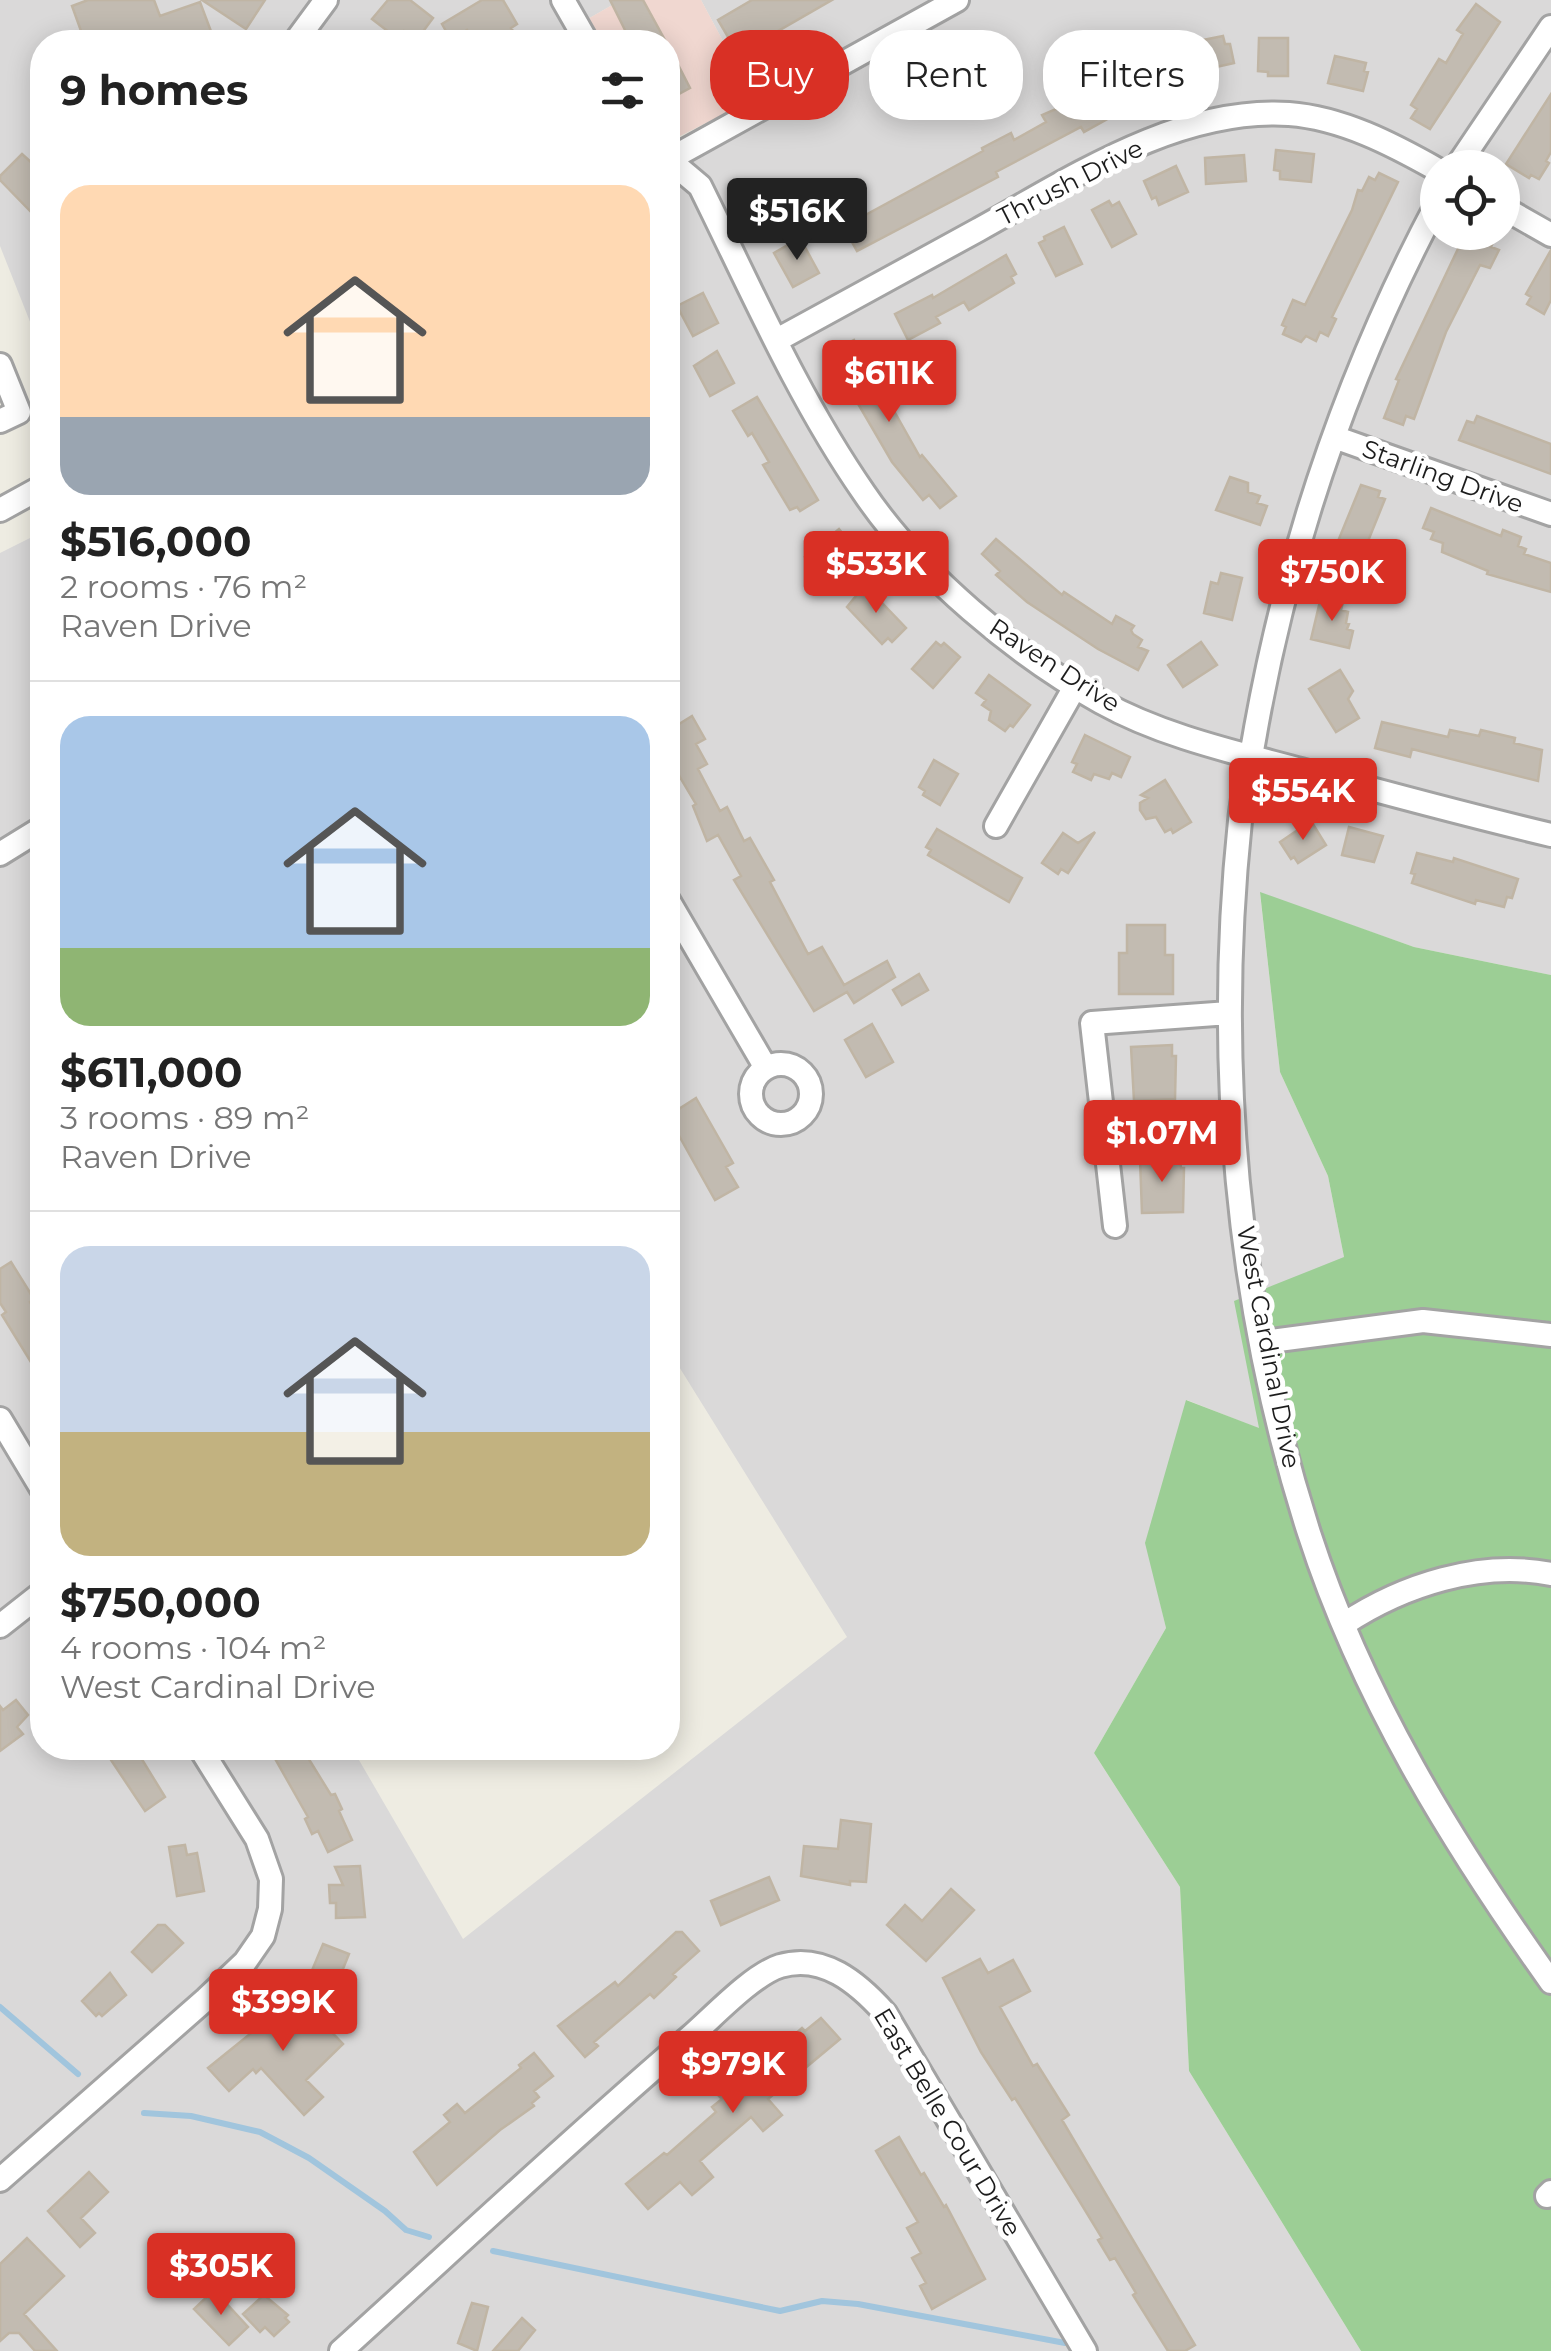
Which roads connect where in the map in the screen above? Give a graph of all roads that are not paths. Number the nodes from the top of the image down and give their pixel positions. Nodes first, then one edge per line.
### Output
1 (326, 0) edge
2 (564, 0) edge
3 (956, 0) edge
4 (1551, 26) edge
5 (304, 30) edge
6 (580, 30) edge
7 (1468, 150) edge
8 (680, 153) edge
9 (1420, 160) edge
10 (680, 170) edge
11 (1520, 218) edge
12 (1551, 235) edge
13 (1420, 239) edge
14 (777, 340) junction
15 (0, 364) edge
16 (0, 421) edge
17 (1334, 437) junction
18 (30, 494) edge
19 (0, 510) edge
20 (1551, 514) edge
21 (1076, 685) junction
22 (1251, 757) junction
23 (996, 826) dead end
24 (30, 835) edge
25 (1551, 835) edge
26 (0, 854) edge
27 (680, 921) edge
28 (1229, 1012) junction
29 (766, 1068) dead end
30 (1234, 1120) junction
31 (1102, 1134) junction
32 (1115, 1226) dead end
33 (1551, 1335) edge
34 (1263, 1342) junction
35 (0, 1419) edge
36 (30, 1469) edge
37 (1551, 1574) edge
38 (30, 1602) edge
39 (1344, 1624) junction
40 (0, 1626) edge
41 (208, 1760) edge
42 (1551, 1982) edge
43 (0, 2180) edge
44 (341, 2351) edge
45 (1085, 2351) edge

1 - 5 street
2 - 6 street
3 - 8 street
4 - 7 street
9 - 14 street, Thrush Drive
10 - 14 street, Raven Drive
11 - 12 street
13 - 17 street, West Cardinal Drive
14 - 21 street, Raven Drive
15 - 16 street
17 - 20 street, Starling Drive
17 - 22 street, West Cardinal Drive
18 - 19 street
21 - 22 street, Raven Drive
21 - 23 street
22 - 25 street, Raven Drive
22 - 28 street, West Cardinal Drive
24 - 26 street
27 - 29 street
28 - 30 street, West Cardinal Drive
28 - 31 street
30 - 31 street
30 - 34 street, West Cardinal Drive
31 - 32 street
33 - 34 street
34 - 39 street, West Cardinal Drive
35 - 36 street
37 - 39 street
38 - 40 street
39 - 42 street, West Cardinal Drive
41 - 43 street
44 - 45 street, East Belle Cour Drive

